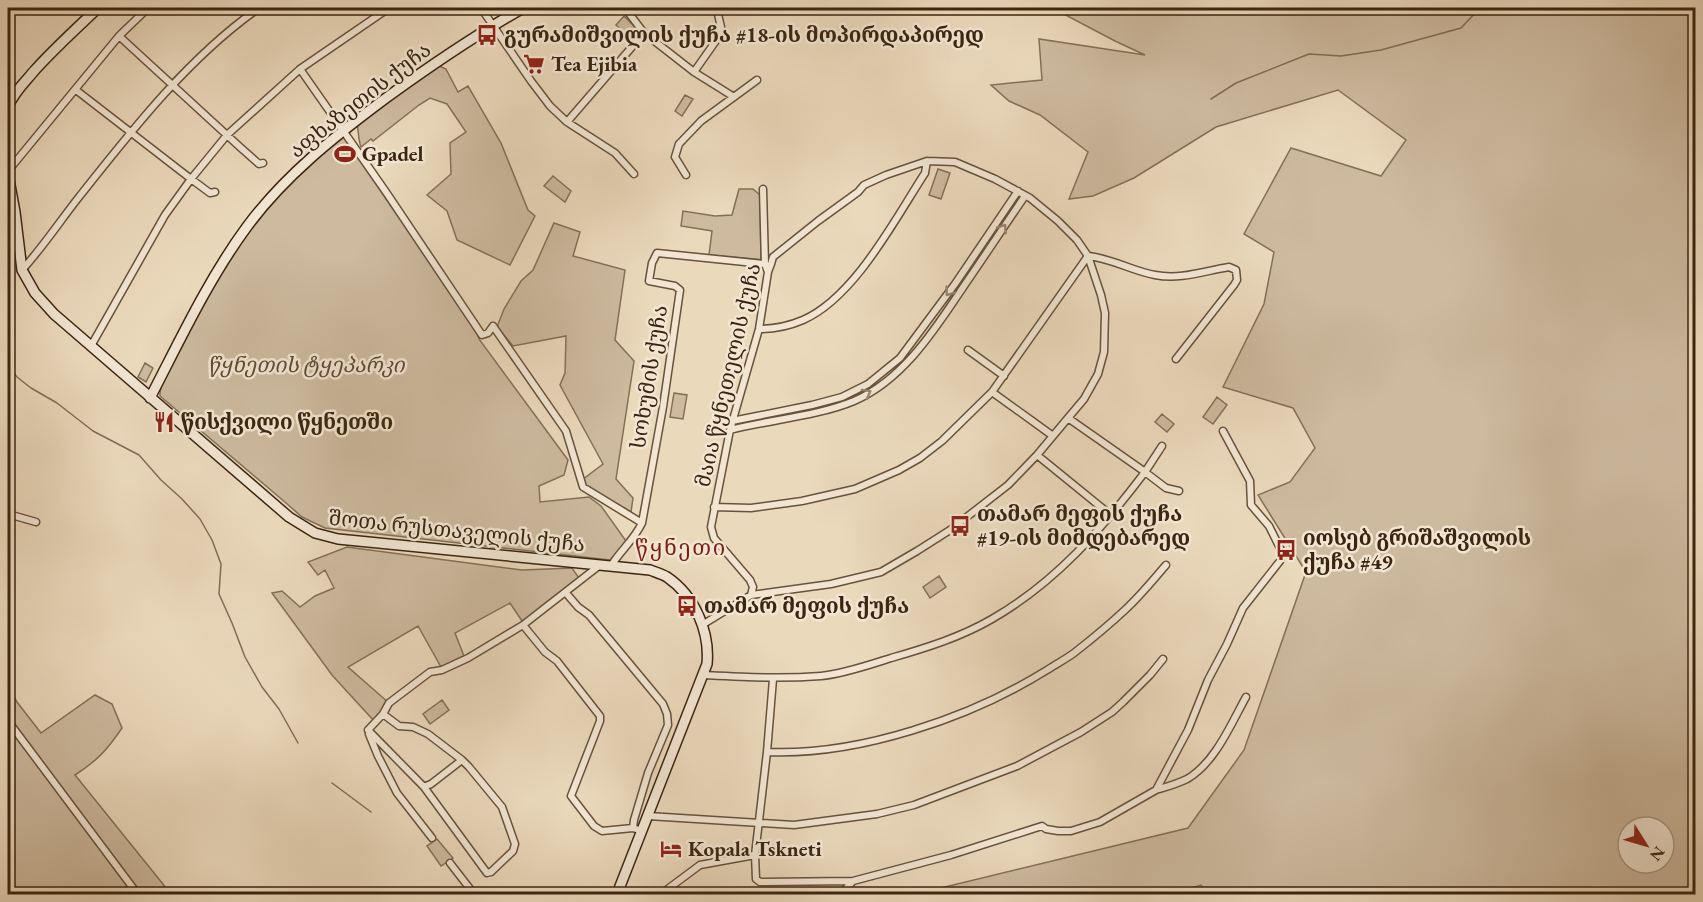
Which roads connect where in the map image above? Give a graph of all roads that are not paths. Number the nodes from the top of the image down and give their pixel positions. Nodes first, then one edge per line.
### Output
1 (98, 8) edge
2 (148, 8) edge
3 (259, 8) edge
4 (388, 8) edge
5 (481, 8) edge
6 (523, 8) edge
7 (625, 8) edge
8 (718, 8) edge
9 (492, 25) junction
10 (644, 33) junction
11 (119, 36) junction
12 (300, 69) junction
13 (694, 72) junction
14 (758, 80) dead end
15 (173, 85) junction
16 (76, 90) junction
17 (734, 97) junction
18 (8, 108) edge
19 (567, 122) junction
20 (344, 130) junction
21 (132, 133) junction
22 (227, 135) junction
23 (927, 160) junction
24 (263, 164) dead end
25 (8, 173) edge
26 (634, 174) dead end
27 (686, 175) dead end
28 (191, 178) junction
29 (763, 189) dead end
30 (1018, 191) junction
31 (215, 192) dead end
32 (1025, 196) junction
33 (976, 253) junction
34 (1088, 256) junction
35 (983, 258) junction
36 (765, 264) junction
37 (22, 270) junction
38 (768, 272) junction
39 (759, 330) junction
40 (91, 346) junction
41 (906, 350) junction
42 (969, 350) dead end
43 (913, 355) junction
44 (1176, 359) dead end
45 (1004, 376) junction
46 (992, 392) junction
47 (150, 398) junction
48 (789, 413) junction
49 (768, 414) junction
50 (1068, 418) junction
51 (732, 421) junction
52 (770, 421) junction
53 (730, 430) junction
54 (1223, 431) dead end
55 (1053, 436) junction
56 (1162, 447) dead end
57 (1037, 455) junction
58 (1145, 472) junction
59 (1179, 491) dead end
60 (714, 507) junction
61 (8, 513) edge
62 (1112, 516) junction
63 (36, 522) dead end
64 (642, 523) junction
65 (1166, 565) dead end
66 (606, 566) junction
67 (566, 593) junction
68 (751, 595) junction
69 (523, 625) junction
70 (702, 625) junction
71 (1163, 659) dead end
72 (703, 675) junction
73 (773, 679) junction
74 (1246, 697) dead end
75 (383, 714) junction
76 (8, 721) edge
77 (368, 730) junction
78 (767, 752) junction
79 (462, 760) junction
80 (424, 787) junction
81 (1156, 790) junction
82 (648, 816) junction
83 (758, 823) junction
84 (637, 830) junction
85 (432, 838) dead end
86 (755, 855) junction
87 (450, 862) dead end
88 (853, 881) junction
89 (140, 894) edge
90 (474, 894) edge
91 (617, 894) edge
92 (661, 894) edge
93 (841, 894) edge

1 - 18 main road
2 - 11 street
3 - 15 street
4 - 12 street
5 - 9 street
6 - 9 main road, აფხაზეთის ქუჩა
7 - 10 street
8 - 13 street
9 - 19 street
9 - 20 main road, აფხაზეთის ქუჩა
10 - 13 street
10 - 19 street
11 - 15 street
11 - 16 street
12 - 20 street
12 - 22 street
13 - 17 street
14 - 17 street
15 - 21 street
15 - 22 street
16 - 21 street
16 - 25 street
17 - 27 street
19 - 26 street
20 - 47 main road, აფხაზეთის ქუჩა
20 - 64 street
21 - 28 street
21 - 37 street
22 - 24 street
22 - 28 street
23 - 30 street, მაია წყნეთელის ქუჩა
23 - 38 street, მაია წყნეთელის ქუჩა
23 - 39 street
25 - 37 main road, შოთა რუსთაველის ქუჩა
28 - 31 street
28 - 40 street
29 - 36 street
30 - 32 street, მაია წყნეთელის ქუჩა
30 - 33 street
32 - 34 street, მაია წყნეთელის ქუჩა
35 -> 32 street
33 - 35 street
33 -> 41 street
34 - 44 street
34 - 45 street
34 - 50 street, მაია წყნეთელის ქუჩა
35 - 43 street
36 - 38 street
36 - 64 street, სოხუმის ქუჩა
37 - 40 main road, შოთა რუსთაველის ქუჩა
38 - 39 street, მაია წყნეთელის ქუჩა
39 - 51 street, მაია წყნეთელის ქუჩა
40 - 47 main road, შოთა რუსთაველის ქუჩა
41 - 43 street
41 - 48 street
42 - 45 street
48 -> 43 street
45 - 46 street
46 - 55 street
46 - 60 street
47 - 66 main road, შოთა რუსთაველის ქუჩა
48 - 49 street
48 - 52 street
49 - 51 street
49 - 52 street
50 - 55 street, მაია წყნეთელის ქუჩა
50 - 58 street
51 - 53 street, მაია წყნეთელის ქუჩა
52 - 53 street
53 - 60 street, მაია წყნეთელის ქუჩა
54 - 81 street
55 - 57 street, მაია წყნეთელის ქუჩა
56 - 58 street
57 - 62 street
57 - 68 street, მაია წყნეთელის ქუჩა
58 - 59 street
58 - 62 street
60 - 68 street, მაია წყნეთელის ქუჩა
61 - 63 street
62 - 73 street
64 - 66 street, სოხუმის ქუჩა
65 - 78 street
66 - 67 street, სოხუმის ქუჩა
66 - 70 main road, შოთა რუსთაველის ქუჩა
67 - 69 street, სოხუმის ქუჩა
67 - 84 street
68 - 70 street
69 - 75 street, სოხუმის ქუჩა
69 - 84 street
70 - 72 main road, შოთა რუსთაველის ქუჩა
71 - 83 street
72 - 73 street
72 - 82 main road, შოთა რუსთაველის ქუჩა
73 - 78 street
74 - 81 street
75 - 77 street, სოხუმის ქუჩა
75 - 79 street
76 - 89 street
77 - 80 street
77 - 85 street
78 - 83 street
79 - 80 street
79 - 80 street
81 - 88 street
82 - 83 street
82 - 84 main road, შოთა რუსთაველის ქუჩა
83 - 86 street
84 - 91 main road, შოთა რუსთაველის ქუჩა
86 - 88 street
86 - 92 street
87 - 90 street
88 - 93 street

